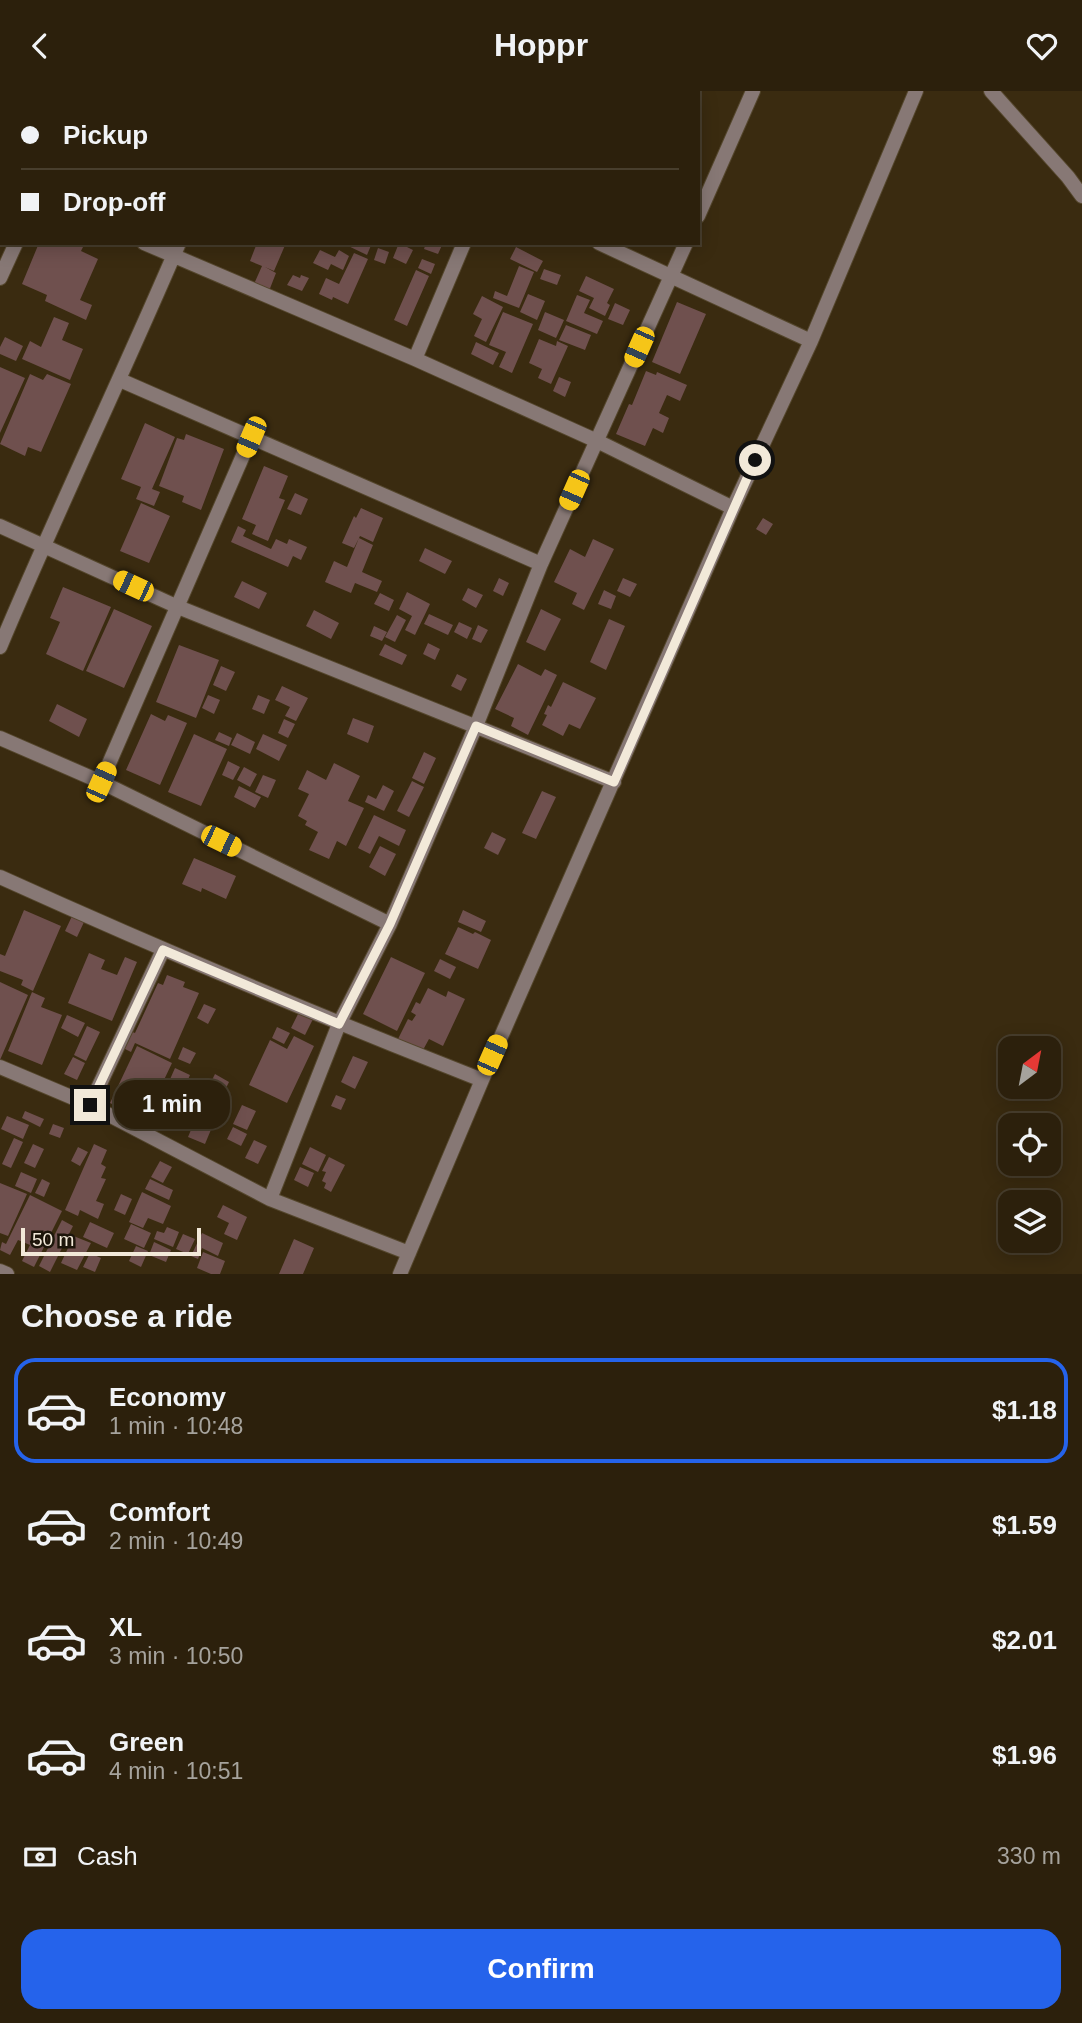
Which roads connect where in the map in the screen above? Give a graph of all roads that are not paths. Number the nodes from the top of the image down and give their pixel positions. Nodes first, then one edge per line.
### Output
1 (753, 91) edge
2 (916, 91) edge
3 (991, 91) edge
4 (1082, 197) edge
5 (700, 211) edge
6 (15, 245) edge
7 (153, 245) edge
8 (463, 245) edge
9 (603, 245) edge
10 (685, 245) edge
11 (176, 250) edge
12 (671, 277) junction
13 (0, 278) edge
14 (811, 341) junction
15 (415, 359) junction
16 (120, 380) junction
17 (251, 437) junction
18 (597, 441) junction
19 (733, 508) junction
20 (0, 526) edge
21 (43, 545) junction
22 (541, 564) junction
23 (178, 607) junction
24 (0, 647) edge
25 (476, 726) junction
26 (0, 738) edge
27 (101, 782) junction
28 (614, 782) junction
29 (0, 877) edge
30 (390, 924) junction
31 (163, 950) junction
32 (339, 1024) junction
33 (0, 1067) edge
34 (481, 1080) junction
35 (90, 1105) junction
36 (270, 1199) junction
37 (409, 1253) junction
38 (0, 1271) edge
39 (7, 1274) edge
40 (400, 1274) edge

1 - 5 street
2 - 14 street
3 - 4 street
6 - 13 street
7 - 11 street
8 - 15 street
9 - 12 street
10 - 12 street
11 - 15 street
11 - 16 street
12 - 14 street
12 - 18 street
14 - 19 street
15 - 18 street
16 - 17 street
16 - 21 street
17 - 22 street
17 - 23 street
18 - 19 street
18 - 22 street
19 - 28 street
20 - 21 street
21 - 23 street
21 - 24 street
22 - 25 street
23 - 25 street
23 - 27 street
25 - 28 street
25 - 30 street
26 - 27 street
27 - 30 street
28 - 34 street
29 - 31 street
30 - 32 street
31 - 32 street
31 - 35 street
32 - 34 street
32 - 36 street
33 - 35 street
34 - 37 street
35 - 36 street
36 - 37 street
37 - 40 street
38 - 39 street

